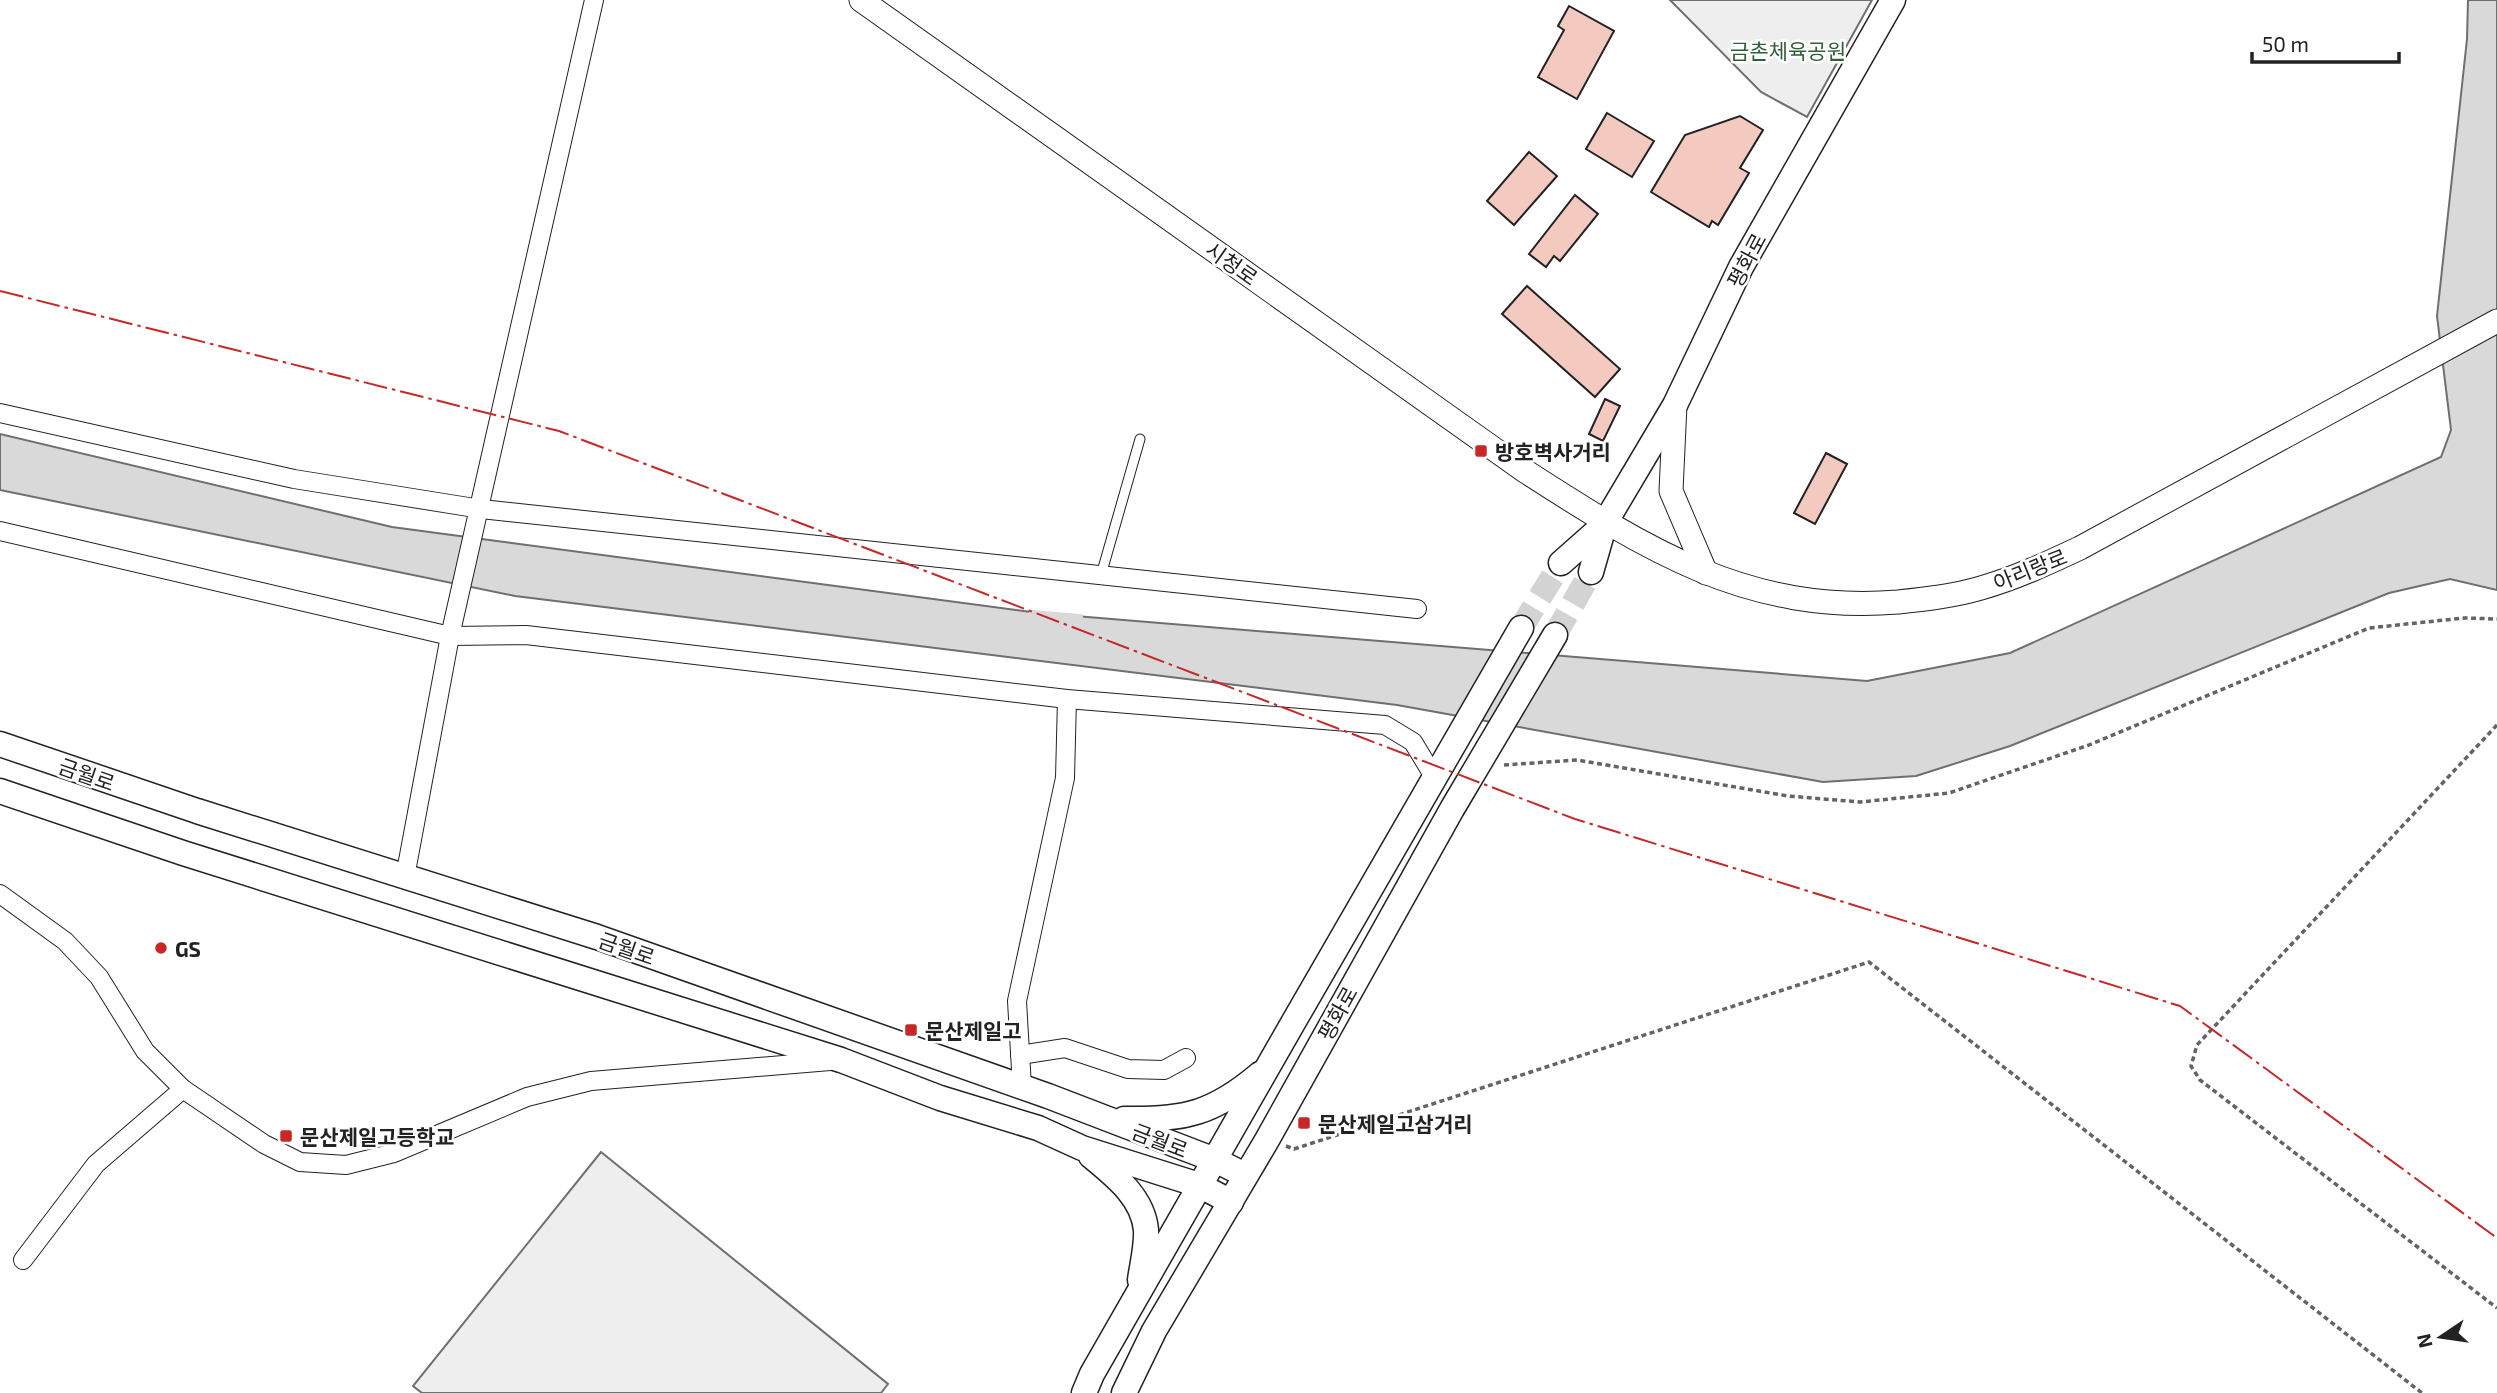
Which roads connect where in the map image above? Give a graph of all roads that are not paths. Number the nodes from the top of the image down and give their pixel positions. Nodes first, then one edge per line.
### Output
1 (594, 0) edge
2 (861, 0) edge
3 (1893, 0) edge
4 (2497, 321) edge
5 (1675, 405) junction
6 (0, 413) edge
7 (1140, 439) dead end
8 (480, 514) junction
9 (1605, 523) junction
10 (0, 531) edge
11 (1561, 564) tunnel mouth
12 (1591, 572) tunnel mouth
13 (1706, 573) junction
14 (1101, 575) junction
15 (1417, 609) dead end
16 (1521, 628) tunnel mouth
17 (452, 629) junction
18 (1555, 635) tunnel mouth
19 (1067, 699) junction
20 (0, 744) edge
21 (1433, 775) junction
22 (0, 791) edge
23 (405, 877) junction
24 (0, 894) edge
25 (1020, 1055) junction
26 (1186, 1058) dead end
27 (841, 1060) junction
28 (1269, 1067) junction
29 (1021, 1087) junction
30 (183, 1089) junction
31 (1104, 1119) junction
32 (1082, 1149) junction
33 (1215, 1160) junction
34 (1245, 1175) junction
35 (1199, 1185) junction
36 (1231, 1202) junction
37 (23, 1260) dead end
38 (1139, 1292) junction
39 (1084, 1393) edge
40 (1124, 1393) edge

1 - 8 street
2 - 9 street, 시청로
3 - 5 main road, 평화로
4 - 13 street, 아리랑로
5 - 9 main road, 평화로
5 - 13 street
6 - 8 street
7 - 14 lane
8 - 14 street
8 - 17 street
9 - 11 main road, 평화로
9 - 12 main road, 평화로
9 - 13 street, 아리랑로
10 - 17 street
14 - 15 street
16 - 21 main road, 평화로
17 - 19 street
17 - 23 street
18 - 34 main road, 평화로
19 - 21 street
19 - 25 street
20 - 23 main road, 금월로
21 - 28 main road, 평화로
22 - 27 main road, 금월로
23 - 29 main road, 금월로
24 - 30 street
25 - 26 street
25 - 29 street
27 - 30 street
27 - 32 main road, 금월로
28 - 31 main road
28 - 33 main road, 평화로
29 - 31 main road, 금월로
30 - 37 street
31 - 33 main road, 금월로
32 - 35 main road, 금월로
32 - 38 main road
33 - 34 main road, 금월로
33 - 35 main road, 평화로
34 - 36 main road, 평화로
35 - 36 main road, 금월로
35 - 38 main road, 평화로
36 - 40 main road, 평화로
38 - 39 main road, 평화로

